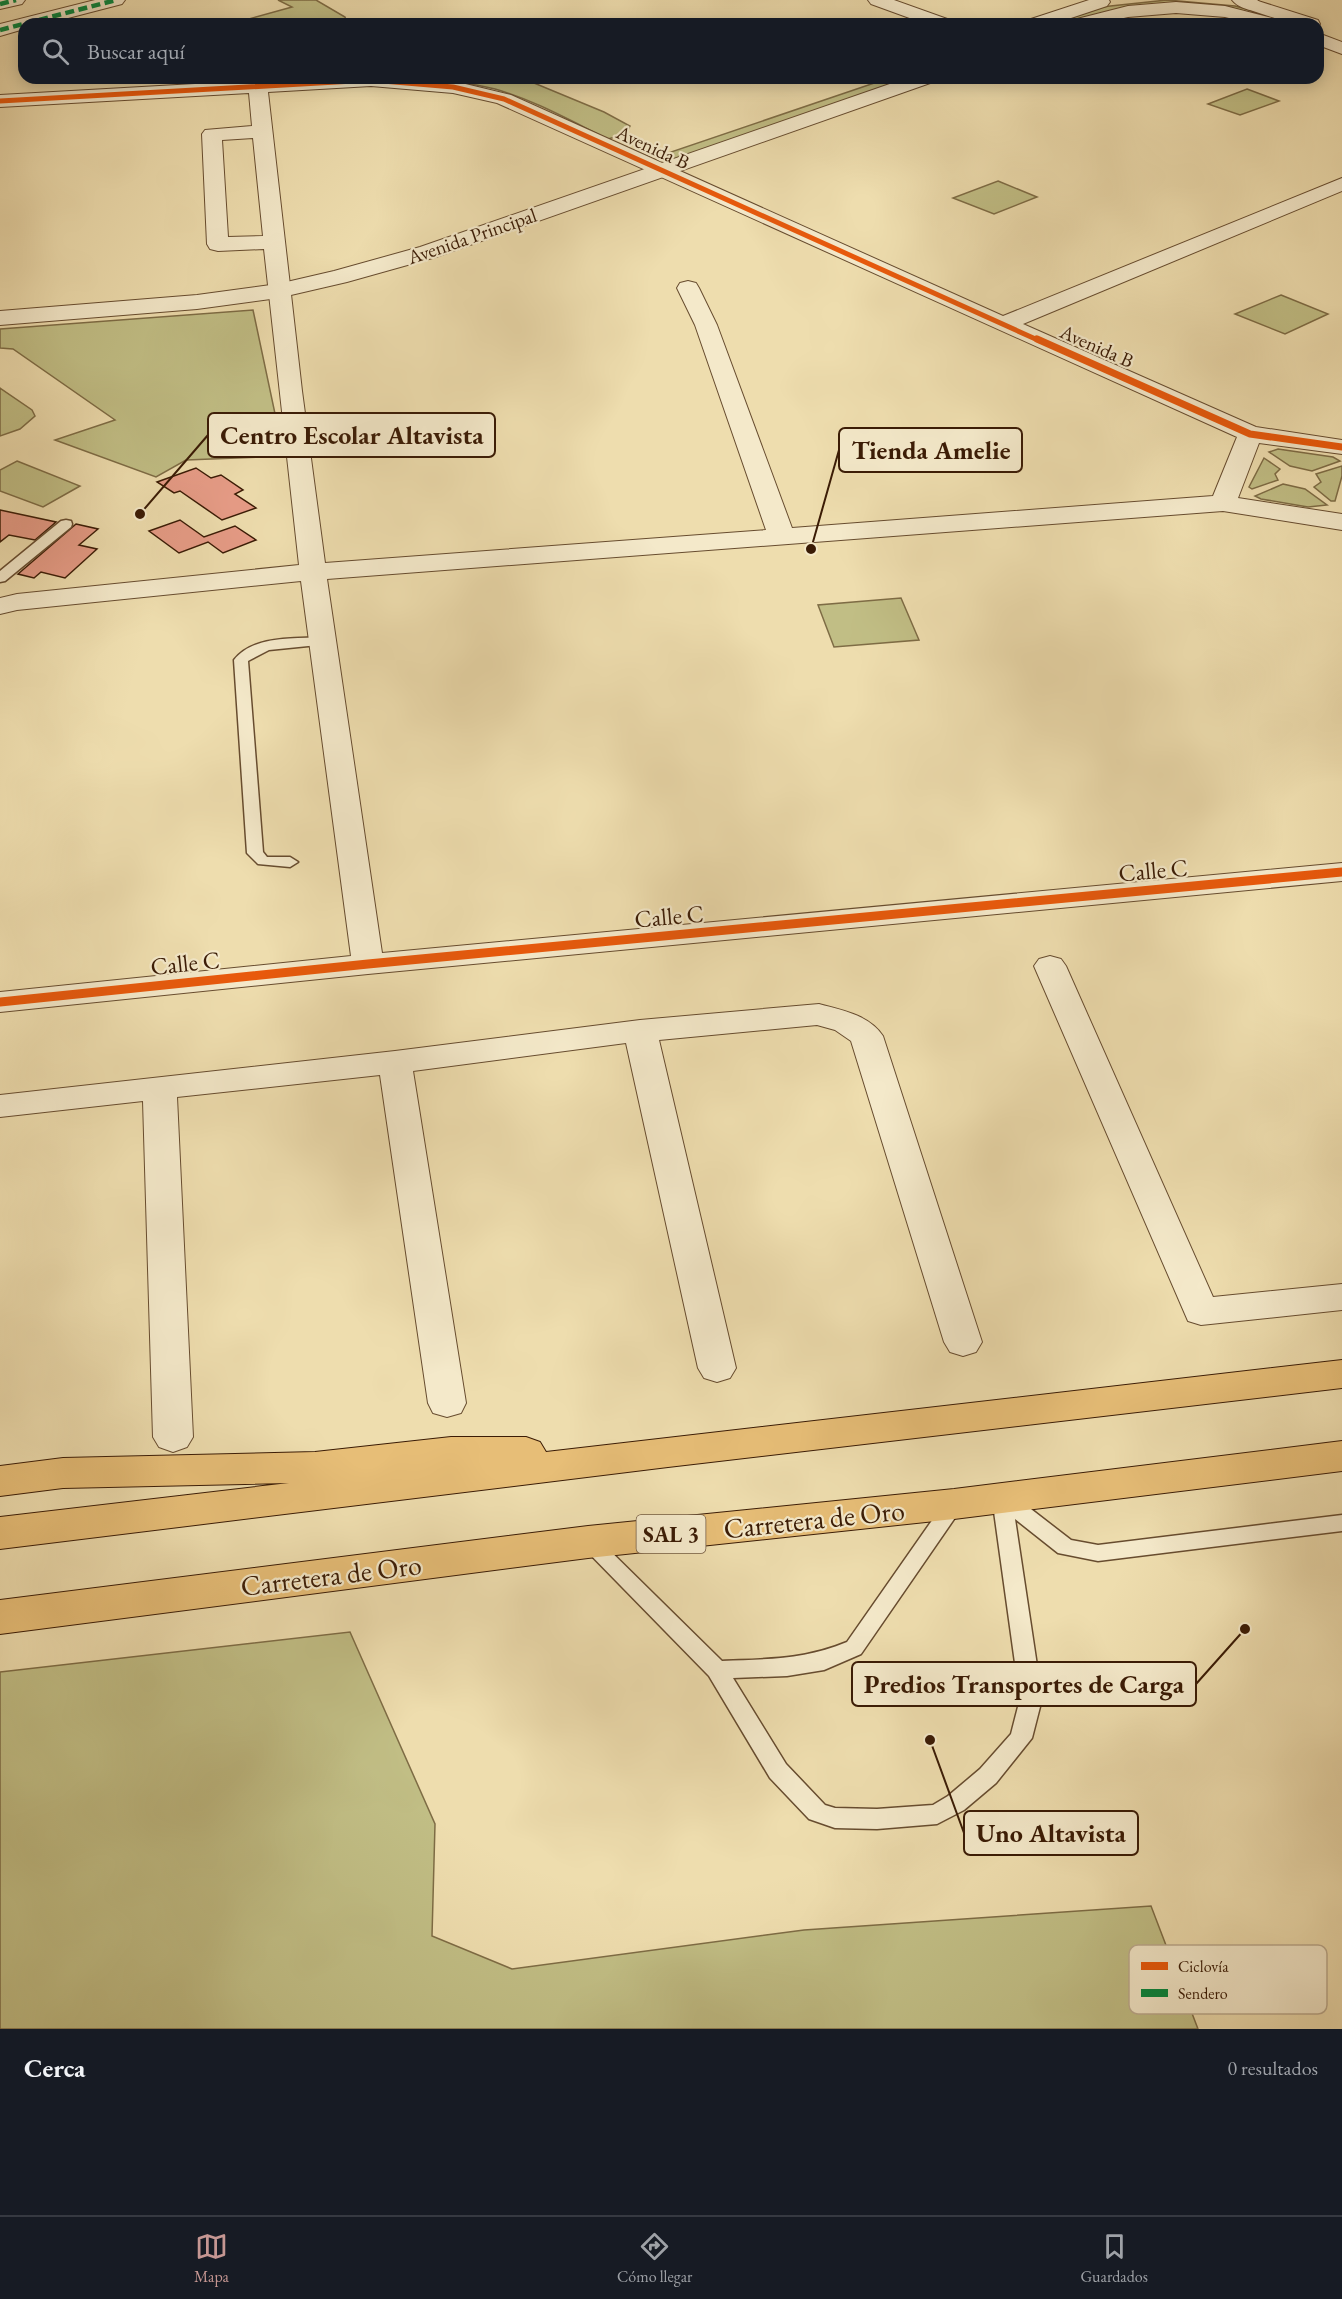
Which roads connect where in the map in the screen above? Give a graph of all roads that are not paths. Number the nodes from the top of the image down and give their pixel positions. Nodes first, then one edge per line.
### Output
1 (16, 0) edge
2 (116, 0) edge
3 (877, 0) edge
4 (1211, 0) edge
5 (1248, 3) edge
6 (0, 4) edge
7 (1103, 9) edge
8 (46, 18) edge
9 (926, 18) edge
10 (1062, 18) edge
11 (1089, 18) edge
12 (1253, 18) edge
13 (1293, 18) edge
14 (18, 25) edge
15 (1324, 28) edge
16 (0, 30) edge
17 (1342, 34) edge
18 (1324, 41) edge
19 (1342, 48) edge
20 (230, 84) edge
21 (257, 84) edge
22 (418, 84) edge
23 (860, 84) edge
24 (909, 84) edge
25 (0, 101) edge
26 (263, 132) junction
27 (639, 160) junction
28 (662, 171) junction
29 (1342, 184) edge
30 (276, 242) junction
31 (278, 284) junction
32 (688, 288) dead end
33 (0, 305) edge
34 (0, 318) edge
35 (1004, 324) junction
36 (1250, 434) junction
37 (1342, 447) edge
38 (1223, 503) junction
39 (1342, 522) edge
40 (66, 524) dead end
41 (782, 537) junction
42 (313, 572) junction
43 (0, 578) edge
44 (0, 606) edge
45 (323, 641) junction
46 (290, 862) dead end
47 (1342, 872) edge
48 (368, 964) junction
49 (1050, 966) dead end
50 (0, 1002) edge
51 (640, 1031) junction
52 (395, 1062) junction
53 (160, 1088) junction
54 (0, 1106) edge
55 (1342, 1298) edge
56 (963, 1342) dead end
57 (717, 1368) dead end
58 (1342, 1374) edge
59 (447, 1403) dead end
60 (173, 1437) dead end
61 (668, 1452) junction
62 (1342, 1456) edge
63 (0, 1481) edge
64 (1002, 1497) junction
65 (954, 1504) junction
66 (1342, 1523) edge
67 (0, 1533) edge
68 (588, 1542) junction
69 (0, 1617) edge
70 (717, 1670) junction

1 - 6 street
2 - 8 street
3 - 9 street
4 - 5 street
5 - 13 street
7 - 10 street
7 - 11 street
7 - 12 street
14 - 16 street
15 - 17 street
18 - 19 street
20 - 25 street, Avenida B
21 - 26 street
22 - 27 street, Avenida B
23 - 27 street, Avenida Principal
24 - 28 street, Avenida Principal
26 - 30 street
26 - 30 street
27 - 28 street, Avenida B
27 - 31 street, Avenida Principal
28 - 31 street, Avenida Principal
28 - 35 street, Avenida B
29 - 35 street
30 - 31 street
31 - 33 street, Avenida Principal
31 - 34 street, Avenida Principal
31 - 42 street
32 - 41 street
35 - 36 street, Avenida B
36 - 37 street, Avenida B
36 - 38 street
38 - 39 street
38 - 41 street
40 - 43 lane
41 - 42 street
42 - 44 street
42 - 45 street
45 - 46 lane
45 - 48 street
47 - 48 street, Calle C
48 - 50 street, Calle C
49 - 55 street
51 - 52 street
51 - 56 street
51 - 57 street
52 - 53 street
52 - 59 street
53 - 54 street
53 - 60 street
58 - 61 highway
61 - 63 highway
61 - 67 highway
62 - 64 highway, Carretera de Oro / SAL 3
64 - 65 highway, Carretera de Oro / SAL 3
64 - 66 lane
64 - 70 lane
65 - 68 highway, Carretera de Oro / SAL 3
65 - 70 lane
68 - 69 highway, Carretera de Oro / SAL 3
68 - 70 lane

